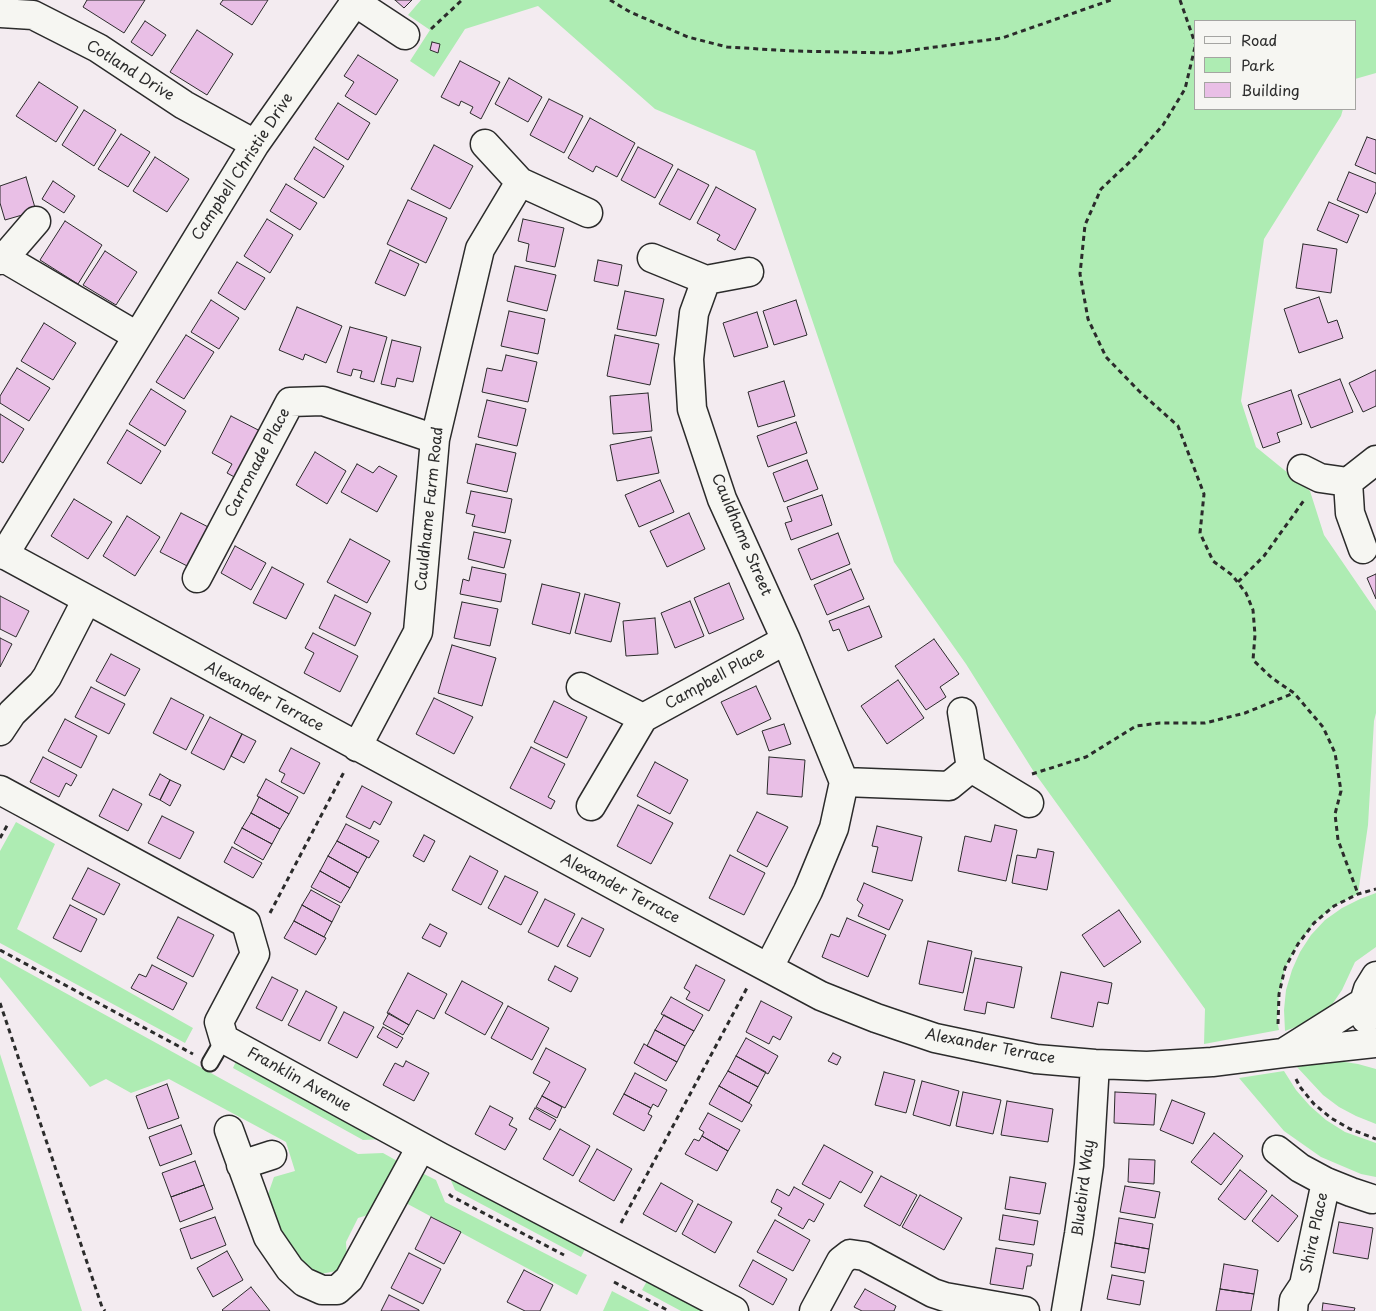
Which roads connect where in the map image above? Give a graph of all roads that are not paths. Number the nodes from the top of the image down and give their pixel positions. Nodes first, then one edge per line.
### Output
1 (354, 1) edge
2 (0, 13) edge
3 (405, 35) road end
4 (255, 144) junction
5 (485, 144) dead end
6 (520, 182) junction
7 (588, 213) dead end
8 (36, 220) dead end
9 (652, 258) dead end
10 (2, 260) edge
11 (749, 272) dead end
12 (706, 280) junction
13 (137, 336) junction
14 (435, 439) junction
15 (1376, 460) edge
16 (1311, 474) road end
17 (1348, 482) junction
18 (1363, 550) dead end
19 (2, 554) edge
20 (197, 578) dead end
21 (86, 601) junction
22 (786, 640) junction
23 (581, 687) dead end
24 (962, 712) dead end
25 (643, 718) junction
26 (0, 731) edge
27 (357, 747) junction
28 (971, 768) junction
29 (844, 782) junction
30 (0, 790) edge
31 (1029, 803) dead end
32 (591, 806) dead end
33 (765, 965) junction
34 (1376, 976) edge
35 (1364, 1002) junction
36 (1376, 1038) edge
37 (224, 1039) junction
38 (1376, 1043) edge
39 (1283, 1053) junction
40 (210, 1063) dead end
41 (1095, 1064) junction
42 (229, 1130) dead end
43 (421, 1147) junction
44 (1277, 1150) dead end
45 (272, 1154) dead end
46 (241, 1165) junction
47 (1326, 1182) junction
48 (1372, 1199) dead end
49 (734, 1311) edge
50 (814, 1311) edge
51 (1025, 1311) edge
52 (1066, 1311) edge
53 (1293, 1311) edge

1 - 3 street, Campbell Christie Drive
1 - 4 street, Campbell Christie Drive
2 - 4 street, Cotland Drive
4 - 13 street, Campbell Christie Drive
5 - 6 street
6 - 7 street
6 - 14 street, Cauldhame Farm Road
8 - 10 street
9 - 12 street
10 - 13 street
11 - 12 street
12 - 22 street, Cauldhame Street
13 - 19 street, Campbell Christie Drive
14 - 20 street, Carronade Place
14 - 27 street, Cauldhame Farm Road
15 - 17 street
16 - 17 street
17 - 18 street
19 - 21 street, Alexander Terrace
21 - 26 street
21 - 27 street, Alexander Terrace
22 - 25 street, Campbell Place
22 - 29 street, Cauldhame Street
23 - 25 street
24 - 28 street
25 - 32 street
27 - 33 street, Alexander Terrace
28 - 29 street
28 - 31 street
29 - 33 street
30 - 37 street
33 - 41 street, Alexander Terrace
34 - 35 street
35 - 36 street
35 - 39 street
37 - 40 lane
37 - 43 street, Franklin Avenue
38 - 39 street
39 - 41 street, Alexander Terrace
41 - 52 street, Bluebird Way
42 - 46 street
43 - 46 street
43 - 49 street, Franklin Avenue
44 - 47 street, Shira Place
45 - 46 street
47 - 48 street, Shira Place
47 - 53 street, Shira Place
50 - 51 street

